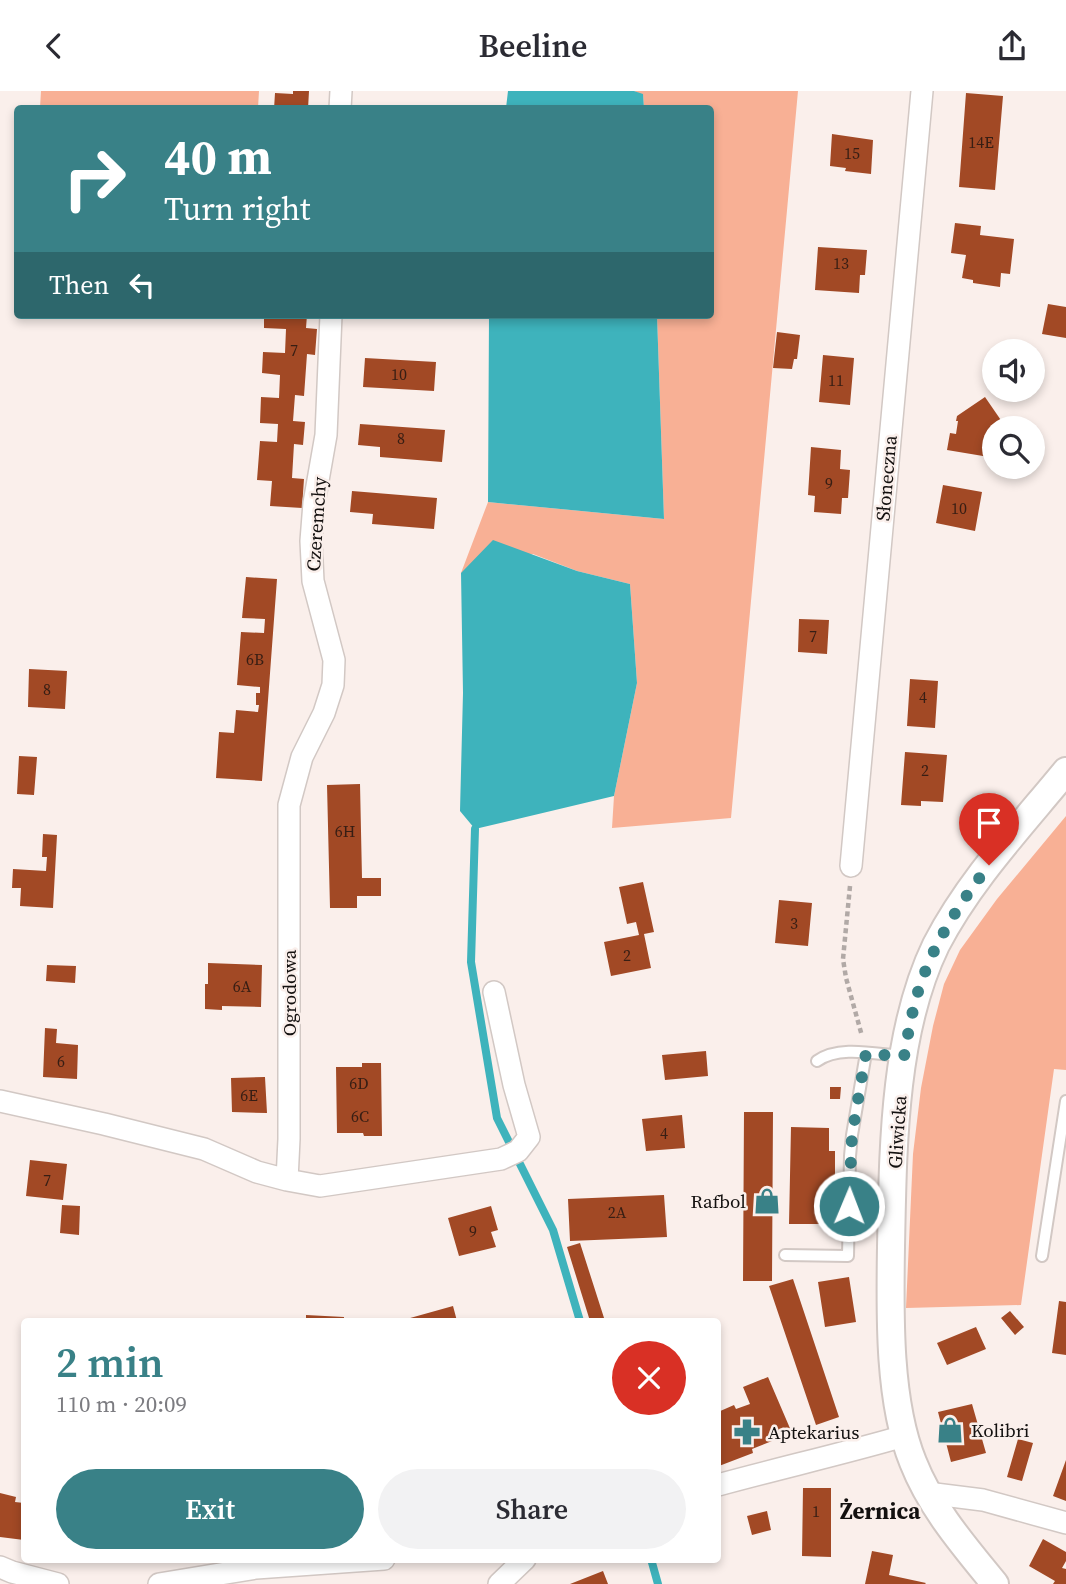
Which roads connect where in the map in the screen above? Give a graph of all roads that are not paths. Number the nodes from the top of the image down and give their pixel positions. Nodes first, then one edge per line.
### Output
1 (922, 91) edge
2 (331, 319) edge
3 (1066, 771) edge
4 (289, 806) joint
5 (851, 866) road end
6 (494, 992) dead end
7 (866, 1053) junction
8 (904, 1057) junction
9 (817, 1061) dead end
10 (0, 1101) edge
11 (1066, 1101) edge
12 (287, 1180) junction
13 (785, 1255) dead end
14 (1042, 1256) dead end
15 (904, 1436) junction
16 (721, 1484) edge
17 (928, 1493) junction
18 (1066, 1523) edge
19 (327, 1563) edge
20 (521, 1563) edge
21 (0, 1567) edge
22 (58, 1584) edge
23 (159, 1584) edge
24 (499, 1584) edge
25 (995, 1584) edge

1 - 5 street, Słoneczna
2 - 4 street, Czeremchy
3 - 8 street, Gliwicka
4 - 12 street, Ogrodowa
6 - 12 street
7 - 8 lane
7 - 9 lane
7 - 13 lane
8 - 15 street, Gliwicka
10 - 12 street
11 - 14 lane
15 - 16 street
15 - 17 street, Gliwicka
17 - 18 street
17 - 25 street, Gliwicka
19 - 23 street
20 - 24 street
21 - 22 street

